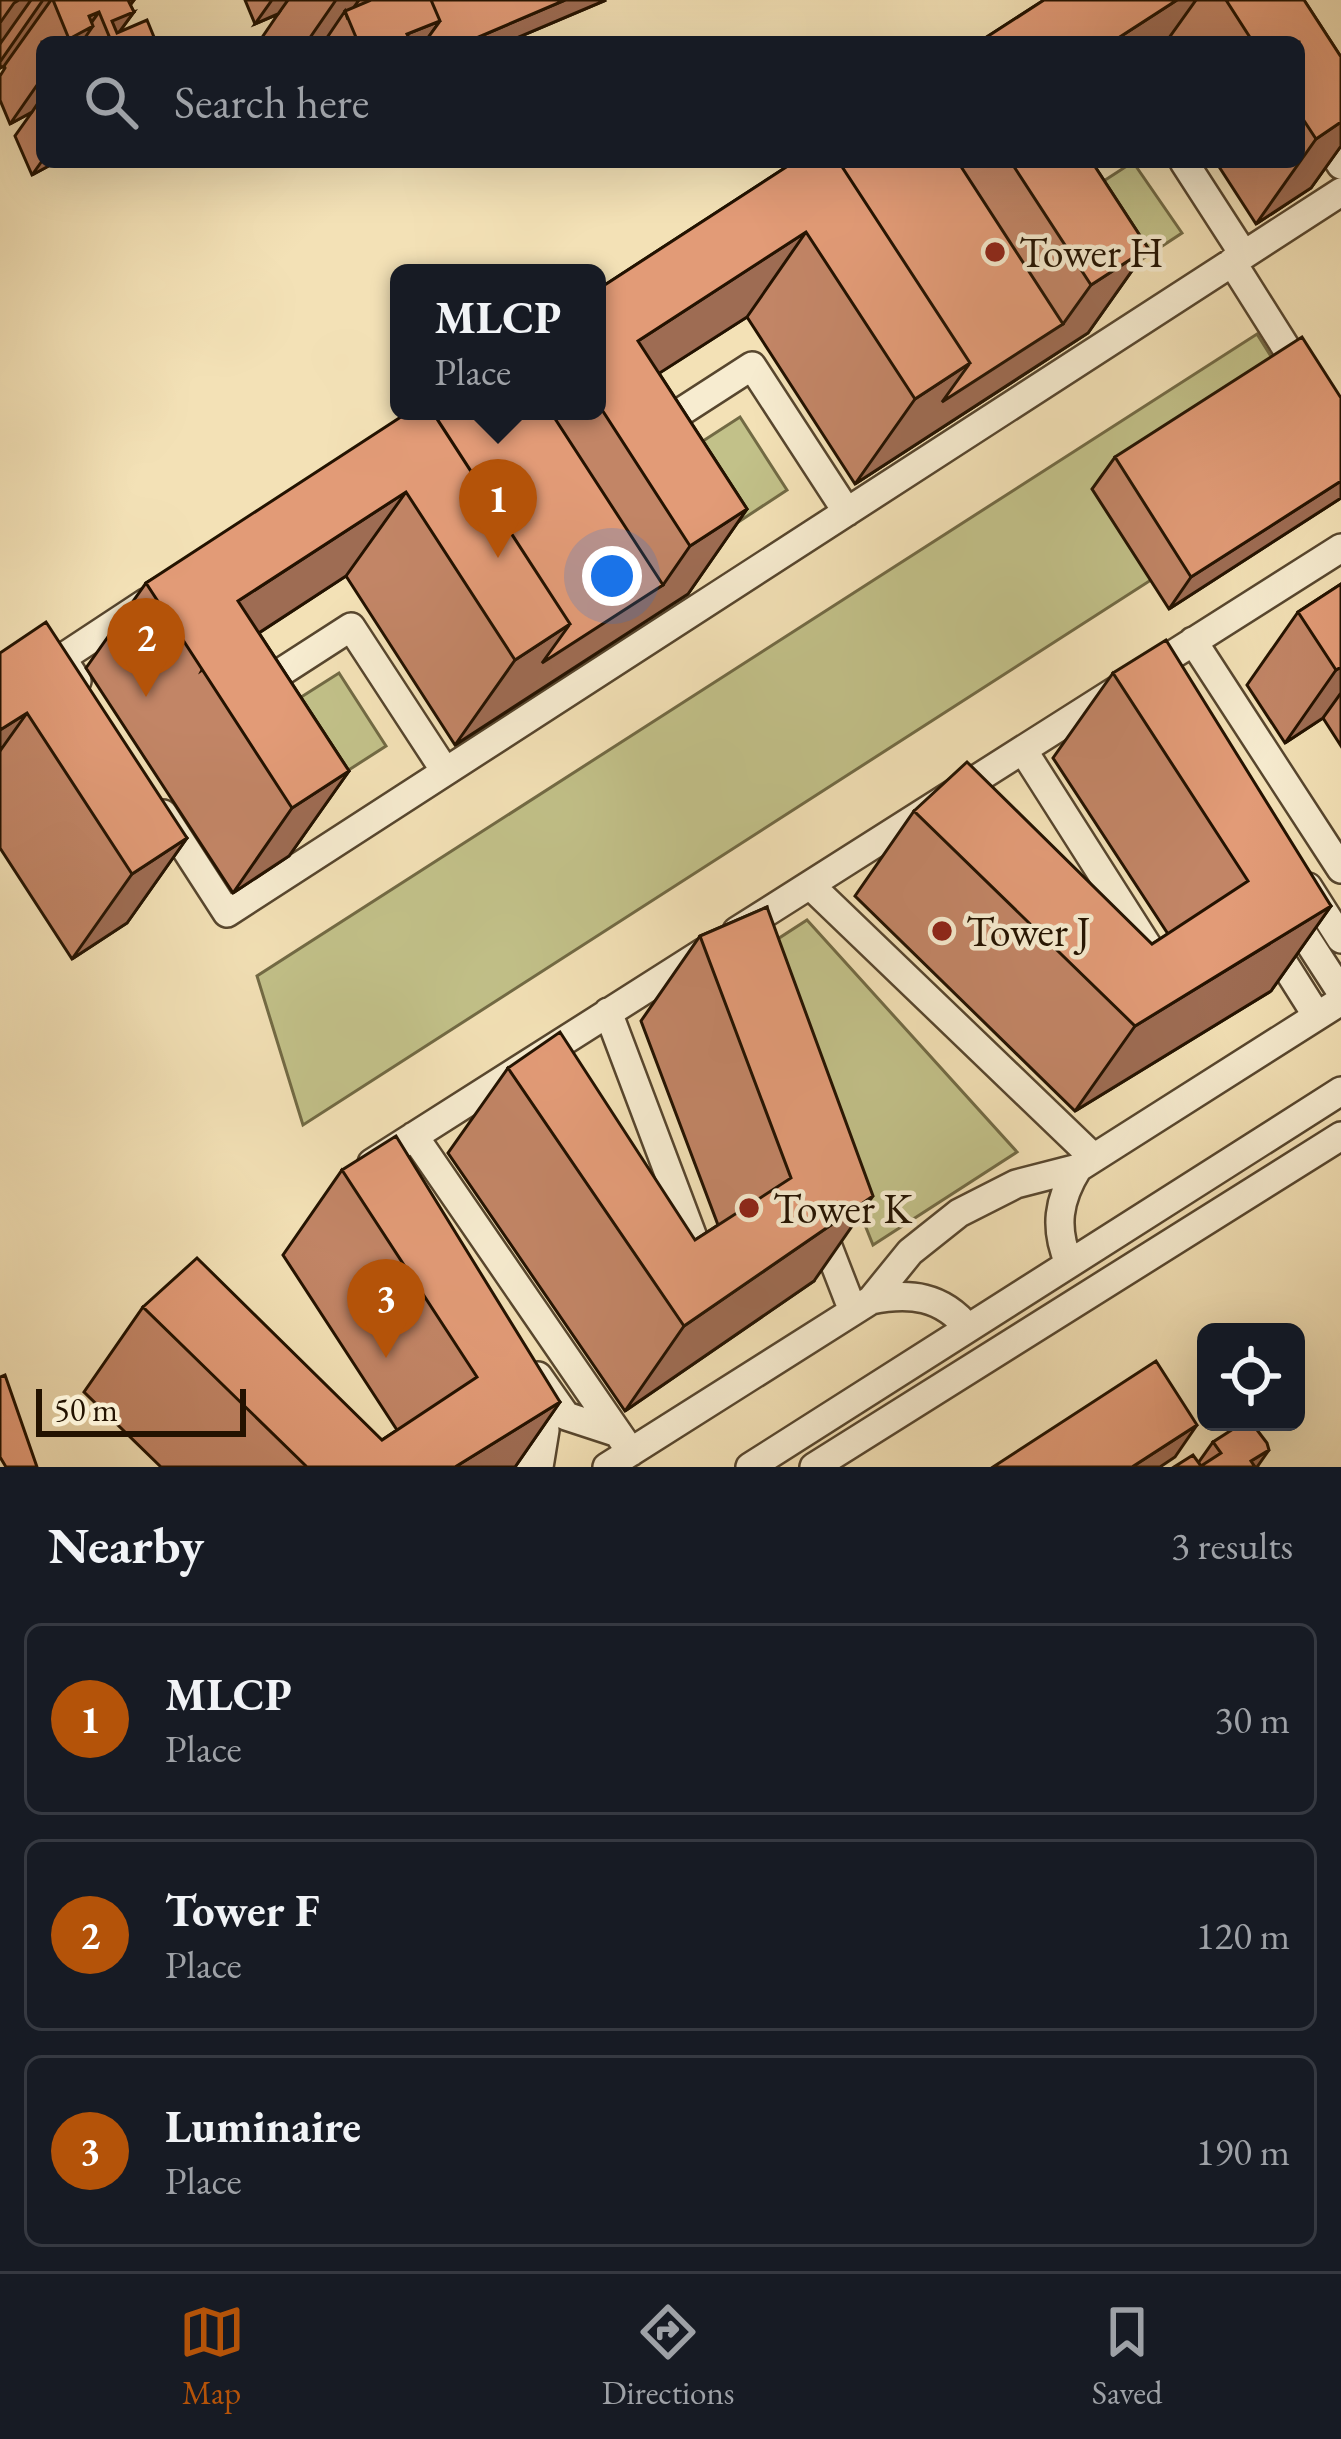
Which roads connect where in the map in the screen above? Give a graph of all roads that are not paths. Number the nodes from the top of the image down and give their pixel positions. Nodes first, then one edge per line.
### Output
1 (1305, 109) edge
2 (1341, 165) edge
3 (1187, 168) edge
4 (1341, 192) edge
5 (1238, 259) junction
6 (1341, 435) edge
7 (640, 439) edge
8 (847, 512) junction
9 (1341, 548) edge
10 (162, 593) edge
11 (1193, 641) junction
12 (87, 697) edge
13 (239, 700) edge
14 (1023, 750) junction
15 (445, 771) junction
16 (151, 795) edge
17 (1294, 866) edge
18 (1341, 869) edge
19 (1270, 882) edge
20 (810, 885) junction
21 (1253, 915) edge
22 (1341, 939) edge
23 (1124, 975) edge
24 (1333, 1003) edge
25 (608, 1012) junction
26 (1341, 1090) edge
27 (414, 1136) junction
28 (1341, 1136) edge
29 (1086, 1163) junction
30 (348, 1178) edge
31 (811, 1204) edge
32 (1070, 1263) junction
33 (650, 1279) edge
34 (862, 1306) junction
35 (968, 1328) junction
36 (520, 1348) edge
37 (515, 1379) edge
38 (494, 1409) edge
39 (619, 1451) edge
40 (535, 1467) edge
41 (750, 1467) edge
42 (814, 1467) edge

1 - 2 street
3 - 5 street
4 - 5 street
5 - 6 street
5 - 8 street
7 - 8 street
8 - 15 street
9 - 11 street
10 - 12 street
11 - 14 street
11 - 18 street
13 - 15 street
14 - 20 street
14 - 23 street
15 - 16 street
17 - 22 street
19 - 24 street
20 - 25 street
20 - 29 street
21 - 24 street
24 - 29 street
25 - 27 street
25 - 33 street
26 - 32 street
27 - 30 street
27 - 39 street
28 - 42 street
29 - 32 street
29 - 34 street
31 - 34 street
32 - 35 street
34 - 35 street
34 - 39 street
35 - 41 street
36 - 39 street
37 - 40 street
38 - 40 street

